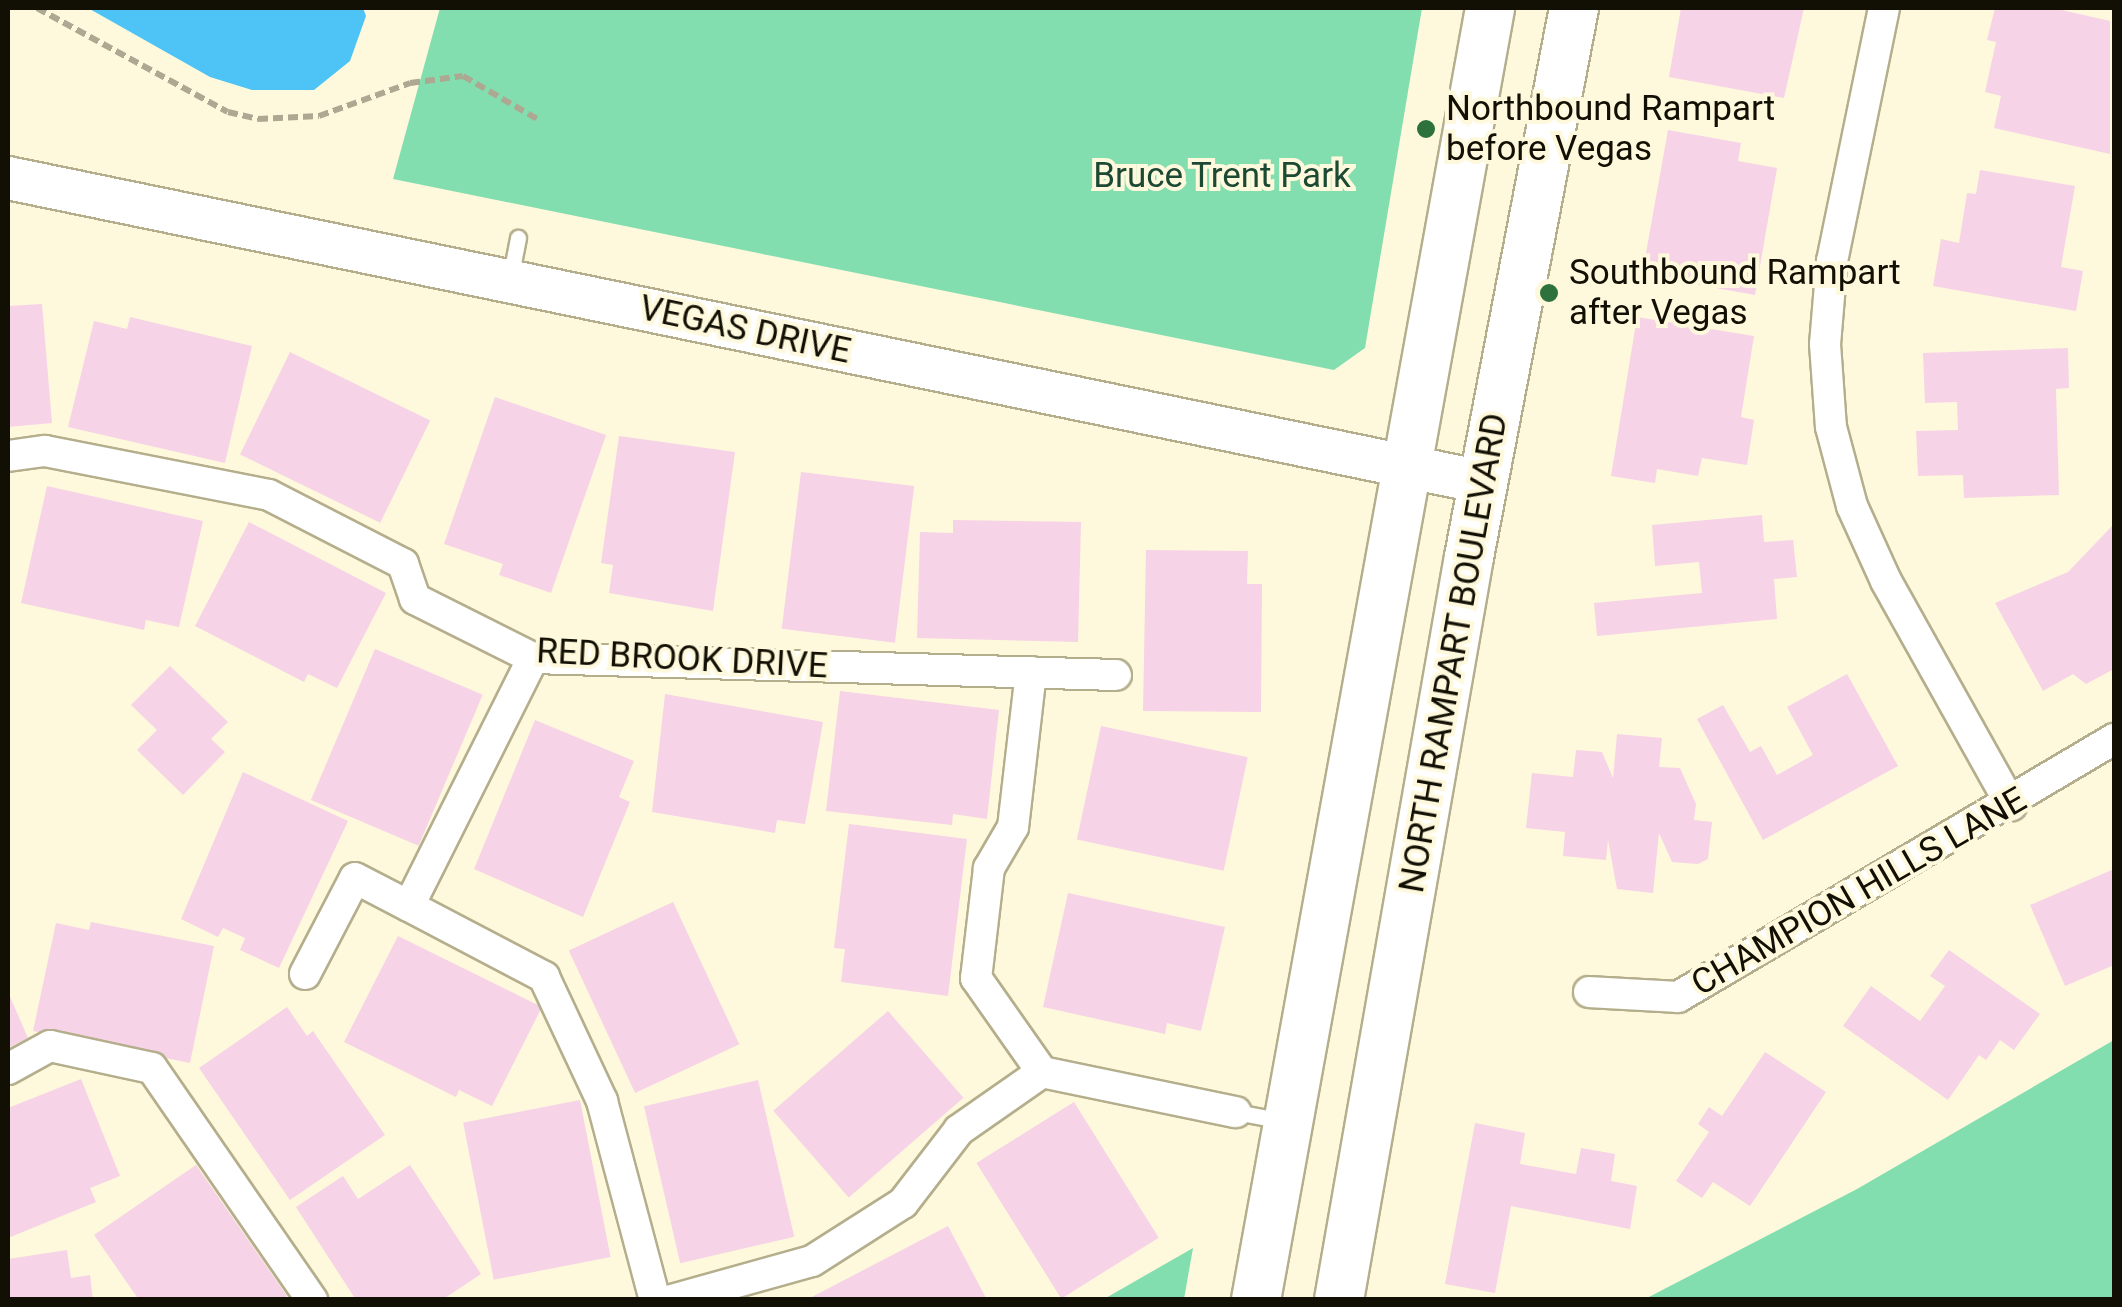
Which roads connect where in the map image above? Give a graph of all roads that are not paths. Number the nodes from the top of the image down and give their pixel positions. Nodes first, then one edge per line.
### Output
1 (1490, 8) edge
2 (1574, 8) edge
3 (1884, 8) edge
4 (8, 178) edge
5 (518, 238) dead end
6 (510, 281) junction
7 (8, 456) edge
8 (1404, 466) junction
9 (1483, 482) junction
10 (534, 658) junction
11 (1032, 672) junction
12 (1116, 675) dead end
13 (2114, 739) edge
14 (2011, 805) junction
15 (409, 906) junction
16 (304, 974) dead end
17 (1589, 992) dead end
18 (8, 1070) edge
19 (1042, 1072) junction
20 (1236, 1112) joint
21 (1288, 1122) junction
22 (312, 1300) edge
23 (655, 1300) edge
24 (672, 1300) edge
25 (1256, 1300) edge
26 (1339, 1300) edge

1 - 8 main road
2 - 9 main road, NORTH RAMPART BOULEVARD
3 - 14 street
4 - 6 main road, VEGAS DRIVE
5 - 6 lane
6 - 8 main road, VEGAS DRIVE
7 - 10 street, RED BROOK DRIVE
8 - 9 main road, VEGAS DRIVE
8 - 21 main road
9 - 26 main road, NORTH RAMPART BOULEVARD
10 - 11 street, RED BROOK DRIVE
10 - 15 street
11 - 12 street, RED BROOK DRIVE
11 - 19 street
13 - 14 street, CHAMPION HILLS LANE
14 - 17 street, CHAMPION HILLS LANE
15 - 16 street
15 - 23 street
18 - 22 street
19 - 20 street
19 - 24 street
20 - 21 lane
21 - 25 main road

